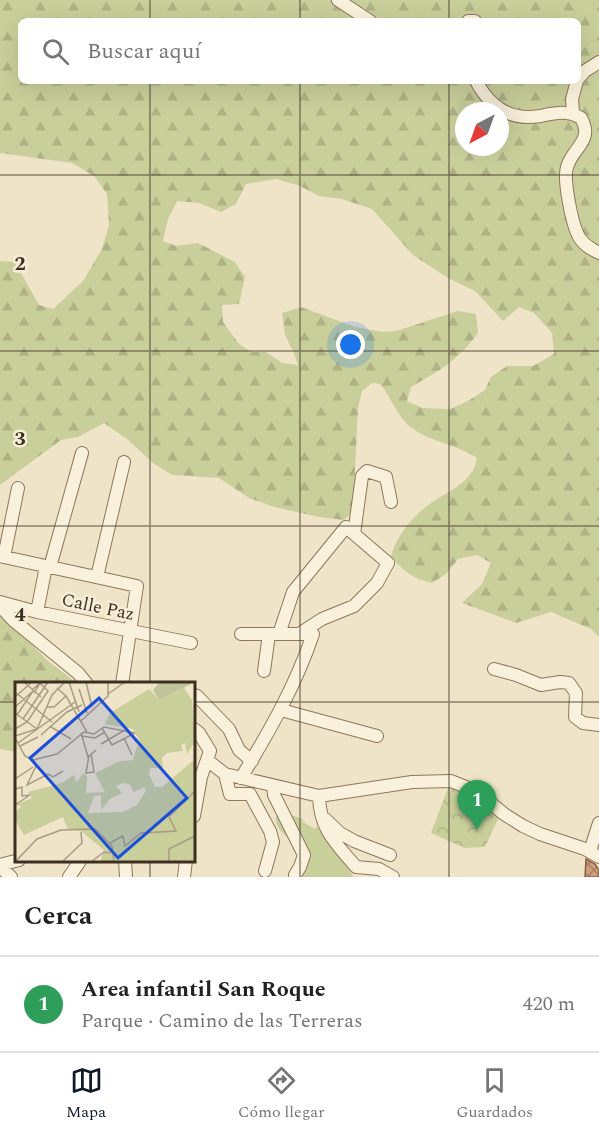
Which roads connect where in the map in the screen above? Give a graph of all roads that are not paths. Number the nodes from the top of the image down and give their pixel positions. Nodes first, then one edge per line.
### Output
1 (338, 0) edge
2 (365, 18) edge
3 (599, 62) edge
4 (581, 76) edge
5 (478, 84) edge
6 (576, 84) edge
7 (573, 113) junction
8 (599, 253) edge
9 (82, 453) dead end
10 (124, 462) dead end
11 (18, 488) dead end
12 (391, 502) dead end
13 (354, 534) junction
14 (2, 557) edge
15 (48, 567) junction
16 (97, 577) junction
17 (0, 602) edge
18 (0, 606) edge
19 (37, 612) junction
20 (130, 632) junction
21 (241, 634) dead end
22 (274, 634) junction
23 (299, 634) junction
24 (191, 643) dead end
25 (494, 669) dead end
26 (264, 671) dead end
27 (85, 682) edge
28 (124, 682) edge
29 (195, 695) edge
30 (280, 710) junction
31 (599, 726) edge
32 (195, 730) edge
33 (377, 735) dead end
34 (207, 760) junction
35 (252, 761) junction
36 (225, 774) junction
37 (241, 778) junction
38 (273, 786) junction
39 (319, 796) junction
40 (195, 810) edge
41 (320, 815) junction
42 (599, 823) edge
43 (594, 854) edge
44 (390, 855) dead end
45 (15, 862) edge
46 (79, 862) edge
47 (125, 862) edge
48 (186, 862) edge
49 (0, 866) edge
50 (265, 871) dead end
51 (356, 872) edge
52 (295, 875) dead end
53 (72, 876) edge
54 (11, 877) edge
55 (126, 877) edge
56 (184, 877) edge
57 (393, 877) edge

1 - 2 street
3 - 4 street
5 - 7 street
6 - 7 street
7 - 8 street
9 - 15 street
10 - 16 street
11 - 14 street
12 - 13 street
13 - 22 street
13 - 23 street
14 - 15 street
15 - 16 street
15 - 19 street
16 - 20 street
17 - 19 street, Calle Paz
18 - 27 street
19 - 20 street, Calle Paz
20 - 24 street, Calle Paz
20 - 28 street
21 - 22 street
22 - 23 street
22 - 26 street
23 - 30 street
25 - 31 street
29 - 35 street
30 - 33 street
30 - 35 street
32 - 34 street
34 - 36 street
34 - 40 street
35 - 37 street
36 - 37 street
36 - 50 street
37 - 38 street
38 - 39 street
38 - 52 street
39 - 41 street
39 - 43 street
41 - 44 street
41 - 51 street
42 - 43 street
45 - 49 street
46 - 53 street
47 - 55 street
48 - 56 street
49 - 54 street
51 - 57 street

